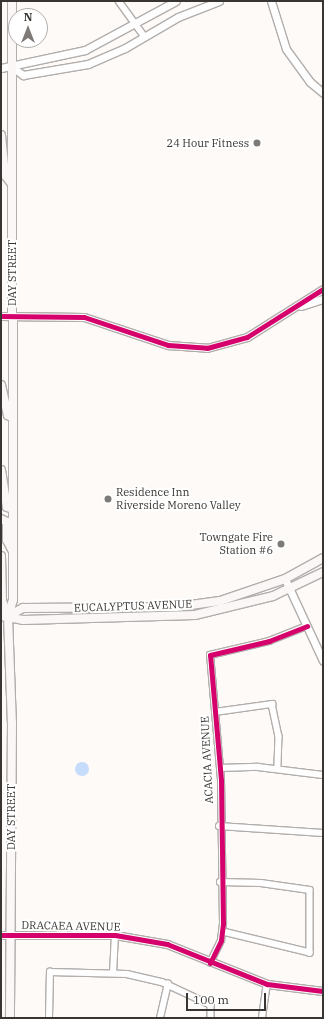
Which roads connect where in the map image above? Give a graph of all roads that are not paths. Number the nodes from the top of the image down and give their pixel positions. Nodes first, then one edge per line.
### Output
1 (12, 1) edge
2 (119, 1) edge
3 (176, 1) edge
4 (219, 1) edge
5 (271, 1) edge
6 (136, 24) junction
7 (145, 36) junction
8 (12, 67) junction
9 (1, 68) edge
10 (323, 93) edge
11 (1, 135) edge
12 (12, 184) junction
13 (323, 289) edge
14 (323, 299) edge
15 (301, 306) junction
16 (1, 316) edge
17 (12, 316) junction
18 (1, 385) edge
19 (12, 417) junction
20 (1, 470) edge
21 (13, 509) junction
22 (1, 519) edge
23 (13, 552) junction
24 (1, 556) edge
25 (323, 558) edge
26 (323, 572) edge
27 (284, 579) junction
28 (290, 590) junction
29 (176, 607) junction
30 (114, 608) junction
31 (4, 616) edge
32 (60, 619) junction
33 (122, 619) junction
34 (307, 626) junction
35 (323, 661) edge
36 (215, 712) junction
37 (220, 768) junction
38 (278, 769) junction
39 (323, 774) edge
40 (219, 826) junction
41 (323, 833) edge
42 (220, 882) junction
43 (223, 932) junction
44 (1, 935) edge
45 (11, 935) junction
46 (116, 935) junction
47 (210, 963) junction
48 (114, 973) junction
49 (168, 984) junction
50 (267, 984) junction
51 (323, 991) edge
52 (10, 1018) edge
53 (49, 1018) edge
54 (160, 1018) edge
55 (211, 1018) edge
56 (262, 1018) edge

1 - 8 main road, DAY STREET
2 - 6 street
3 - 6 street
4 - 7 street
5 - 10 street
6 - 7 street
6 - 8 street
7 - 8 street
8 - 9 street
8 - 12 main road, DAY STREET
11 - 12 main road
12 - 17 main road, DAY STREET
13 - 15 street
14 - 15 street
15 - 17 street
16 - 17 street
17 - 19 main road, DAY STREET
18 - 19 main road
19 - 21 main road, DAY STREET
20 - 21 main road
21 - 23 main road, DAY STREET
22 - 23 main road
23 - 31 main road, DAY STREET
24 - 31 main road, DAY STREET
25 - 27 main road, EUCALYPTUS AVENUE
26 - 28 main road, EUCALYPTUS AVENUE
27 - 28 street
27 - 29 main road, EUCALYPTUS AVENUE
28 - 33 main road, EUCALYPTUS AVENUE
28 - 34 street
29 - 30 main road, EUCALYPTUS AVENUE
29 - 33 main road
30 - 31 main road, EUCALYPTUS AVENUE
30 - 32 main road
31 - 32 main road, EUCALYPTUS AVENUE
31 - 45 main road, DAY STREET
32 - 33 main road, EUCALYPTUS AVENUE
34 - 35 street
34 - 36 street, ACACIA AVENUE
36 - 37 street, ACACIA AVENUE
36 - 38 street
37 - 38 street
37 - 40 street, ACACIA AVENUE
38 - 39 street
40 - 41 street
40 - 42 street, ACACIA AVENUE
42 - 43 street, ACACIA AVENUE
42 - 43 street
43 - 47 street, ACACIA AVENUE
44 - 45 street, DRACAEA AVENUE
45 - 46 street, DRACAEA AVENUE
45 - 52 main road, DAY STREET
46 - 47 street, DRACAEA AVENUE
46 - 48 street
47 - 50 street, DRACAEA AVENUE
48 - 49 street
48 - 53 street
49 - 54 street
49 - 55 street
50 - 51 street, DRACAEA AVENUE
50 - 56 street

